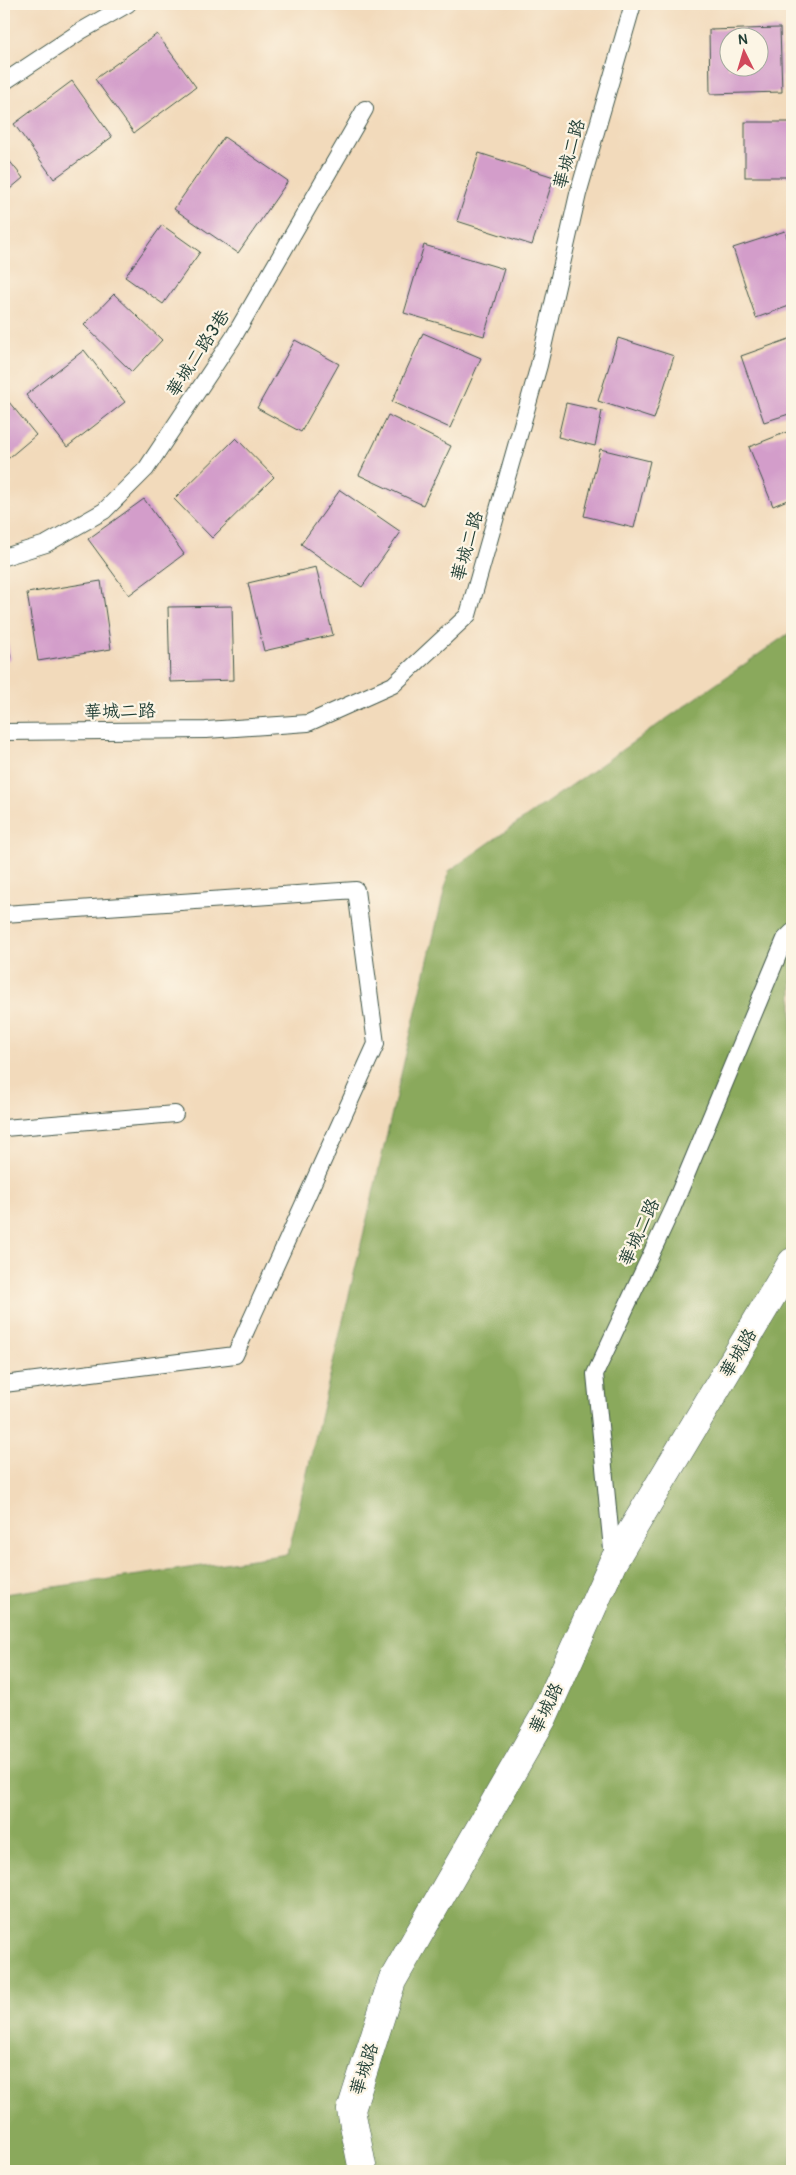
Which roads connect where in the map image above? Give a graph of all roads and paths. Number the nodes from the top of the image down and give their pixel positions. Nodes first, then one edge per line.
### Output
1 (128, 4) edge
2 (633, 4) edge
3 (4, 82) edge
4 (365, 109) dead end
5 (4, 557) edge
6 (4, 732) edge
7 (4, 914) edge
8 (792, 932) edge
9 (175, 1114) dead end
10 (4, 1128) edge
11 (792, 1262) edge
12 (4, 1384) edge
13 (613, 1562) junction
14 (363, 2171) edge

1 - 3 lane
2 - 6 lane, 華城二路
4 - 5 lane, 華城二路3巷
7 - 12 lane
8 - 13 lane, 華城二路
9 - 10 lane
11 - 13 street, 華城路
13 - 14 street, 華城路

